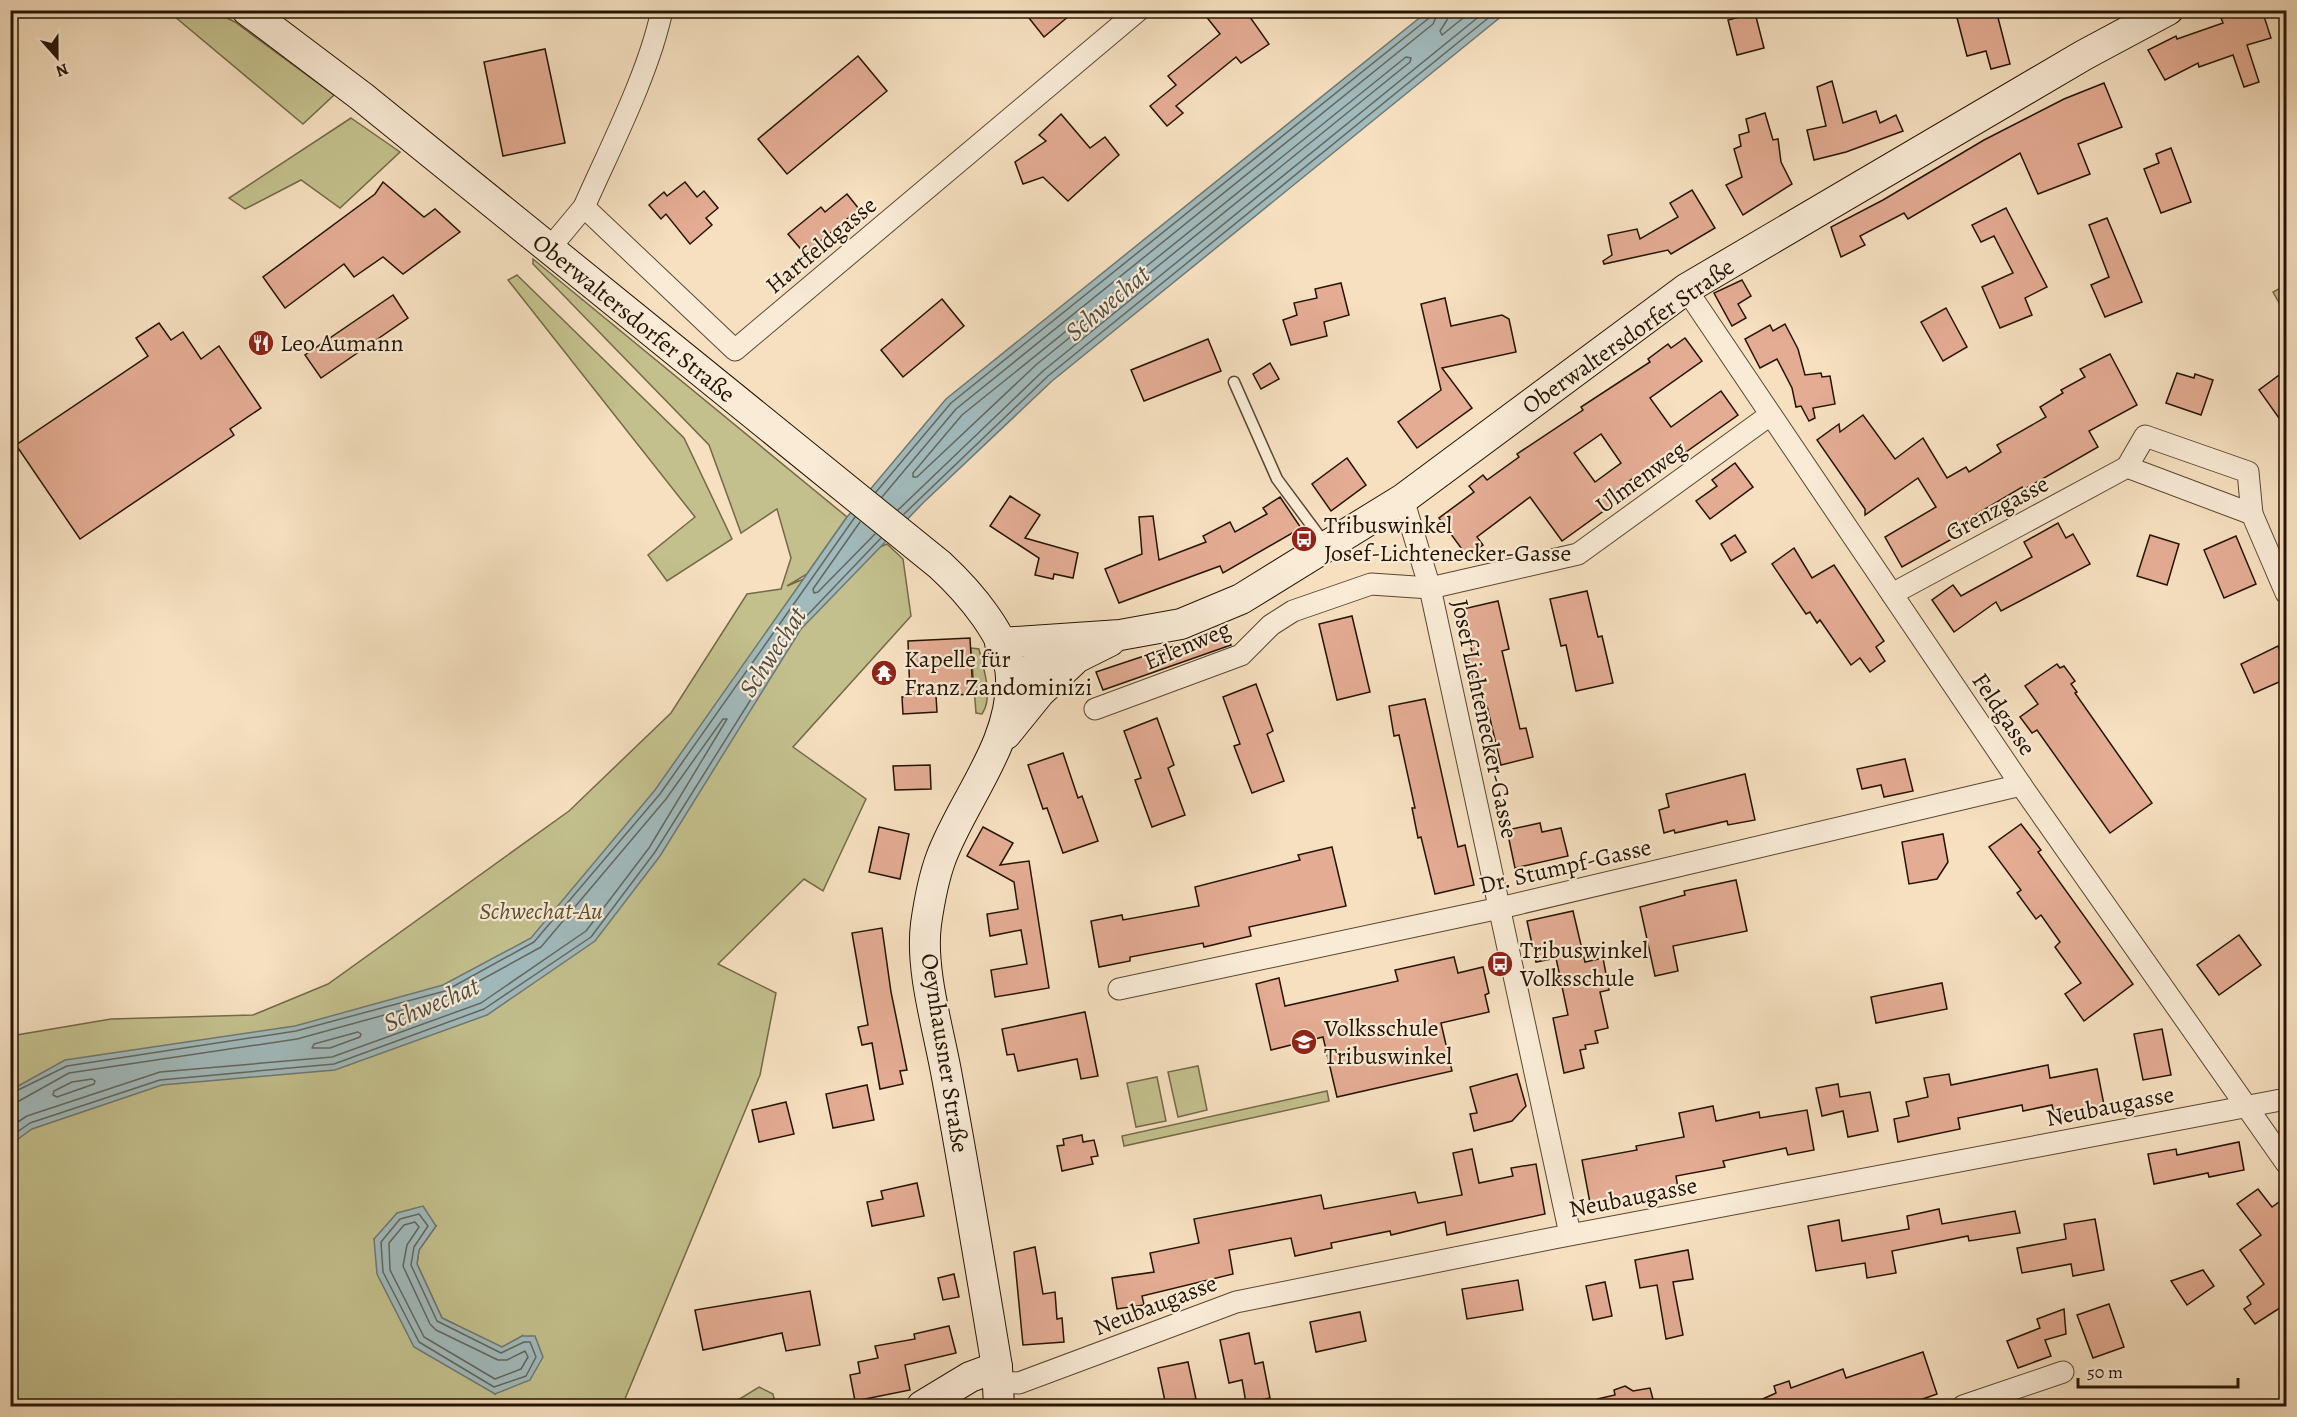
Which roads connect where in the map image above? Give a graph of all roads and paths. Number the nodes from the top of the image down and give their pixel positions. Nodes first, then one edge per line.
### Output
1 (247, 10) edge
2 (663, 10) edge
3 (1139, 10) edge
4 (2168, 10) edge
5 (584, 207) junction
6 (549, 249) junction
7 (1686, 289) junction
8 (1234, 382) dead end
9 (1770, 415) junction
10 (2127, 467) junction
11 (1403, 499) junction
12 (2252, 514) junction
13 (1326, 545) junction
14 (1430, 588) junction
15 (2286, 593) edge
16 (1892, 594) junction
17 (1120, 635) junction
18 (1000, 643) junction
19 (1074, 659) junction
20 (1011, 675) junction
21 (1095, 709) dead end
22 (996, 745) junction
23 (2021, 785) junction
24 (1500, 908) junction
25 (1119, 989) dead end
26 (2286, 1099) edge
27 (2247, 1106) junction
28 (2286, 1162) edge
29 (1570, 1234) junction
30 (2063, 1372) dead end
31 (998, 1385) edge
32 (922, 1407) edge
33 (1963, 1407) edge

1 - 6 street, Oberwaltersdorfer Straße
2 - 5 street
3 - 5 street, Hartfeldgasse
4 - 7 street, Oberwaltersdorfer Straße
5 - 6 street
6 - 18 street, Oberwaltersdorfer Straße
7 - 9 street, Feldgasse
7 - 11 street, Oberwaltersdorfer Straße
8 - 13 lane
9 - 14 street, Ulmenweg
9 - 16 street, Feldgasse
10 - 12 street
10 - 12 street
10 - 16 street, Grenzgasse
11 - 13 street, Oberwaltersdorfer Straße
11 - 14 street, Josef Lichtenecker-Gasse
12 - 15 street
13 - 17 street, Oberwaltersdorfer Straße
14 - 21 street, Erlenweg
14 - 24 street, Josef Lichtenecker-Gasse
16 - 23 street, Feldgasse
17 - 18 street
17 - 19 street
18 - 20 street, Oeynhausner Straße
19 - 20 street
19 - 22 street
20 - 22 street, Oeynhausner Straße
22 - 31 street, Oeynhausner Straße
23 - 24 street, Dr. Stumpf-Gasse
23 - 27 street, Feldgasse
24 - 25 street, Dr. Stumpf-Gasse
24 - 29 street, Josef Lichtenecker-Gasse
26 - 27 street, Neubaugasse
27 - 28 street, Feldgasse
27 - 29 street, Neubaugasse
29 - 31 street, Neubaugasse
30 - 33 street
31 - 32 street

